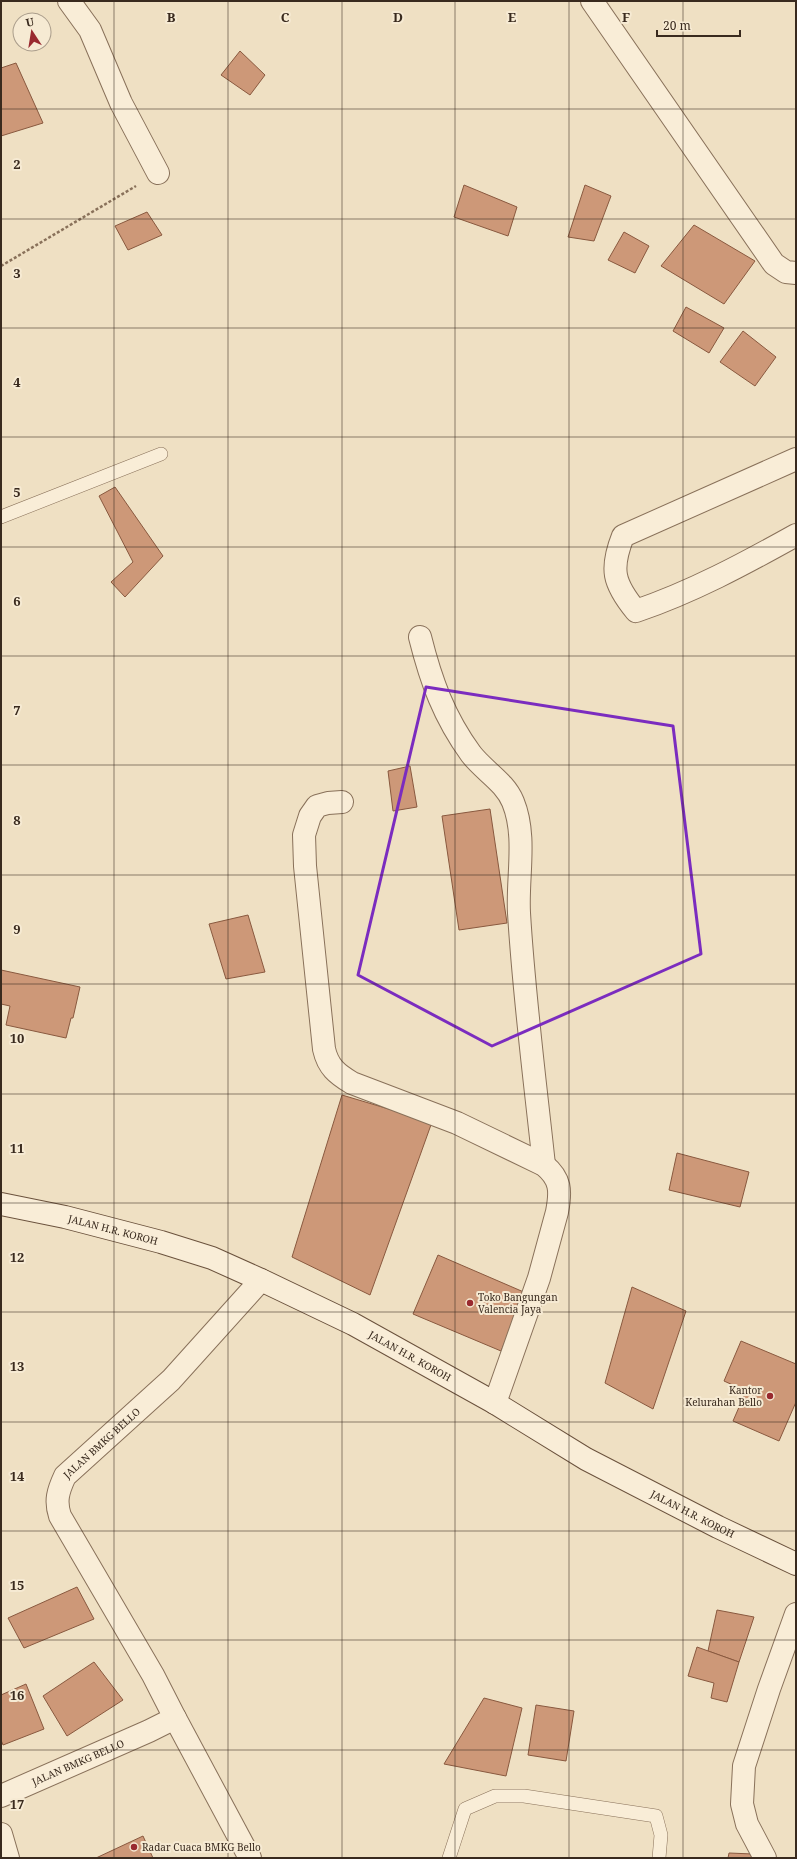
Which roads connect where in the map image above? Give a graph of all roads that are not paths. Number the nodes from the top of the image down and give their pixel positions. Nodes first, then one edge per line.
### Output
1 (69, 1) edge
2 (592, 1) edge
3 (158, 173) road end
4 (796, 273) edge
5 (161, 454) dead end
6 (796, 459) edge
7 (1, 517) edge
8 (796, 535) edge
9 (420, 637) dead end
10 (342, 802) dead end
11 (544, 1165) junction
12 (1, 1204) edge
13 (261, 1280) junction
14 (495, 1404) junction
15 (796, 1564) edge
16 (796, 1614) edge
17 (175, 1718) junction
18 (1, 1796) edge
19 (1, 1834) edge
20 (8, 1858) edge
21 (250, 1858) edge
22 (449, 1858) edge
23 (659, 1858) edge
24 (765, 1858) edge

1 - 3 street
2 - 4 street
5 - 7 lane
6 - 8 street
9 - 11 street
10 - 11 street
11 - 14 street
12 - 13 street, JALAN H.R. KOROH
13 - 14 street, JALAN H.R. KOROH
13 - 17 street, JALAN BMKG BELLO
14 - 15 street, JALAN H.R. KOROH
16 - 24 street
17 - 18 street, JALAN BMKG BELLO
17 - 21 street, JALAN BMKG BELLO
19 - 20 street
22 - 23 lane

